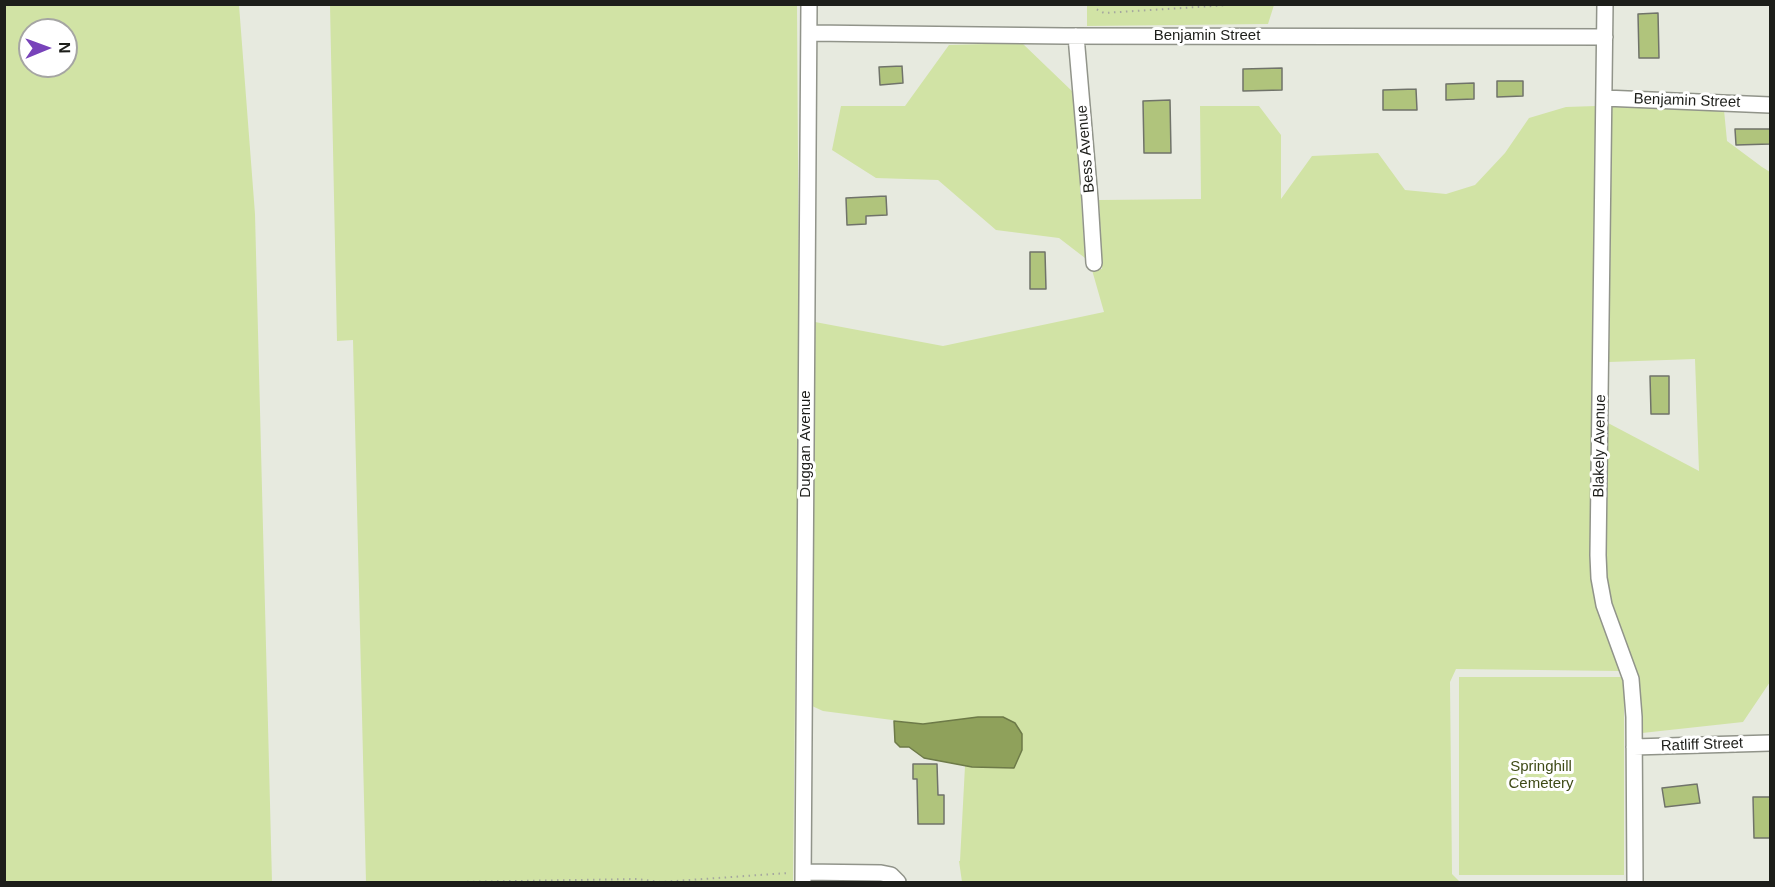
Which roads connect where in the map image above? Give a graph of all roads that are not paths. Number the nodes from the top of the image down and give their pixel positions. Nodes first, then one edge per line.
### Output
1 (809, 4) edge
2 (1605, 4) edge
3 (809, 33) junction
4 (1076, 36) junction
5 (1605, 37) junction
6 (1604, 98) junction
7 (1770, 105) edge
8 (1094, 262) dead end
9 (1770, 743) edge
10 (1634, 747) junction
11 (803, 877) edge
12 (898, 882) edge
13 (1635, 882) edge

1 - 3 street, Duggan Avenue
2 - 5 street, Blakely Avenue
3 - 4 street, Benjamin Street
3 - 11 street, Duggan Avenue
4 - 5 street, Benjamin Street
4 - 8 street, Bess Avenue
5 - 6 street, Blakely Avenue
6 - 7 street, Benjamin Street
6 - 10 street, Blakely Avenue
9 - 10 street, Ratliff Street
10 - 13 street, Blakely Avenue
11 - 12 street

